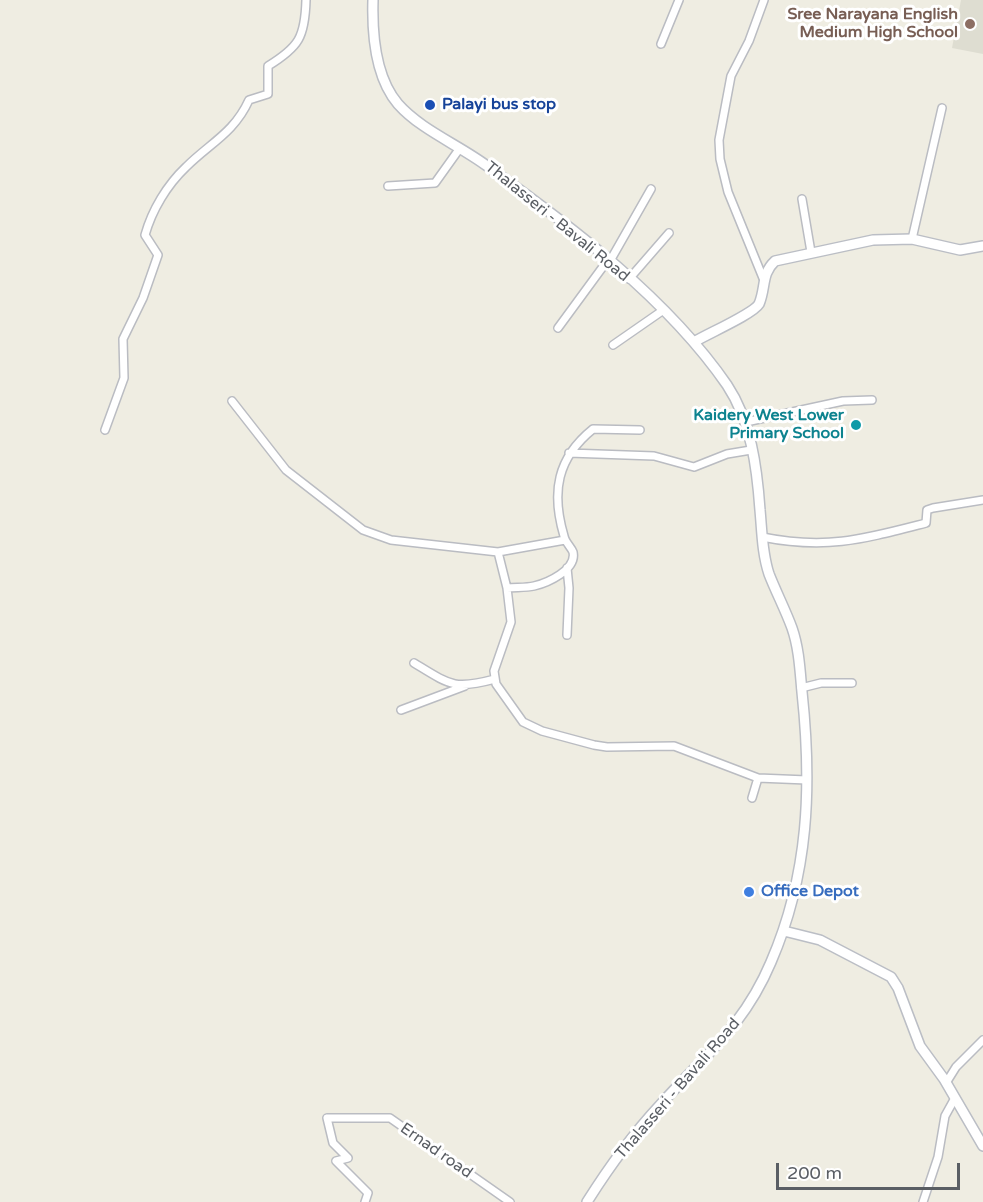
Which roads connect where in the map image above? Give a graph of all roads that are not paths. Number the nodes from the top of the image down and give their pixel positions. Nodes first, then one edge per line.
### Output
1 (306, 0) edge
2 (373, 0) edge
3 (679, 0) edge
4 (764, 0) edge
5 (661, 44) dead end
6 (942, 108) dead end
7 (460, 148) junction
8 (388, 186) dead end
9 (651, 189) dead end
10 (802, 198) dead end
11 (669, 233) dead end
12 (912, 239) junction
13 (983, 246) edge
14 (811, 252) junction
15 (610, 261) junction
16 (763, 278) junction
17 (629, 279) junction
18 (662, 310) junction
19 (558, 328) dead end
20 (694, 342) junction
21 (613, 345) dead end
22 (872, 400) dead end
23 (232, 401) dead end
24 (746, 422) junction
25 (105, 430) dead end
26 (640, 430) dead end
27 (751, 450) junction
28 (569, 453) junction
29 (983, 500) edge
30 (762, 537) junction
31 (565, 540) junction
32 (498, 552) junction
33 (567, 568) junction
34 (507, 588) junction
35 (567, 635) dead end
36 (414, 663) dead end
37 (495, 679) junction
38 (852, 683) dead end
39 (465, 686) junction
40 (801, 687) junction
41 (401, 710) dead end
42 (758, 778) junction
43 (807, 780) junction
44 (752, 798) dead end
45 (784, 931) junction
46 (983, 1040) edge
47 (946, 1083) junction
48 (955, 1098) junction
49 (983, 1146) edge
50 (365, 1202) edge
51 (510, 1202) edge
52 (587, 1202) edge
53 (923, 1202) edge

1 - 25 street
2 - 7 main road, Thalasseri - Bavali Road
3 - 5 street
4 - 16 street
6 - 12 street
7 - 8 street
7 - 15 main road, Thalasseri - Bavali Road
9 - 15 street
10 - 14 street
11 - 17 street
12 - 13 main road
12 - 14 main road
14 - 16 main road
15 - 17 main road, Thalasseri - Bavali Road
15 - 19 street
16 - 20 main road
17 - 18 main road, Thalasseri - Bavali Road
18 - 20 main road, Thalasseri - Bavali Road
18 - 21 street
20 - 24 main road, Thalasseri - Bavali Road
22 - 24 street
23 - 32 street
24 - 27 main road, Thalasseri - Bavali Road
26 - 28 street
27 - 28 street
27 - 30 main road, Thalasseri - Bavali Road
28 - 31 street
29 - 30 street
30 - 40 main road, Thalasseri - Bavali Road
31 - 32 street
31 - 33 street
32 - 34 street
33 - 34 street
33 - 35 street
34 - 37 street
36 - 39 street
37 - 39 street
37 - 42 street
38 - 40 street
39 - 41 street
40 - 43 main road, Thalasseri - Bavali Road
42 - 43 street
42 - 44 street
43 - 45 main road, Thalasseri - Bavali Road
45 - 47 main road
45 - 52 main road, Thalasseri - Bavali Road
46 - 47 street
47 - 48 main road
48 - 49 main road
48 - 53 street
50 - 51 street, Ernad road

